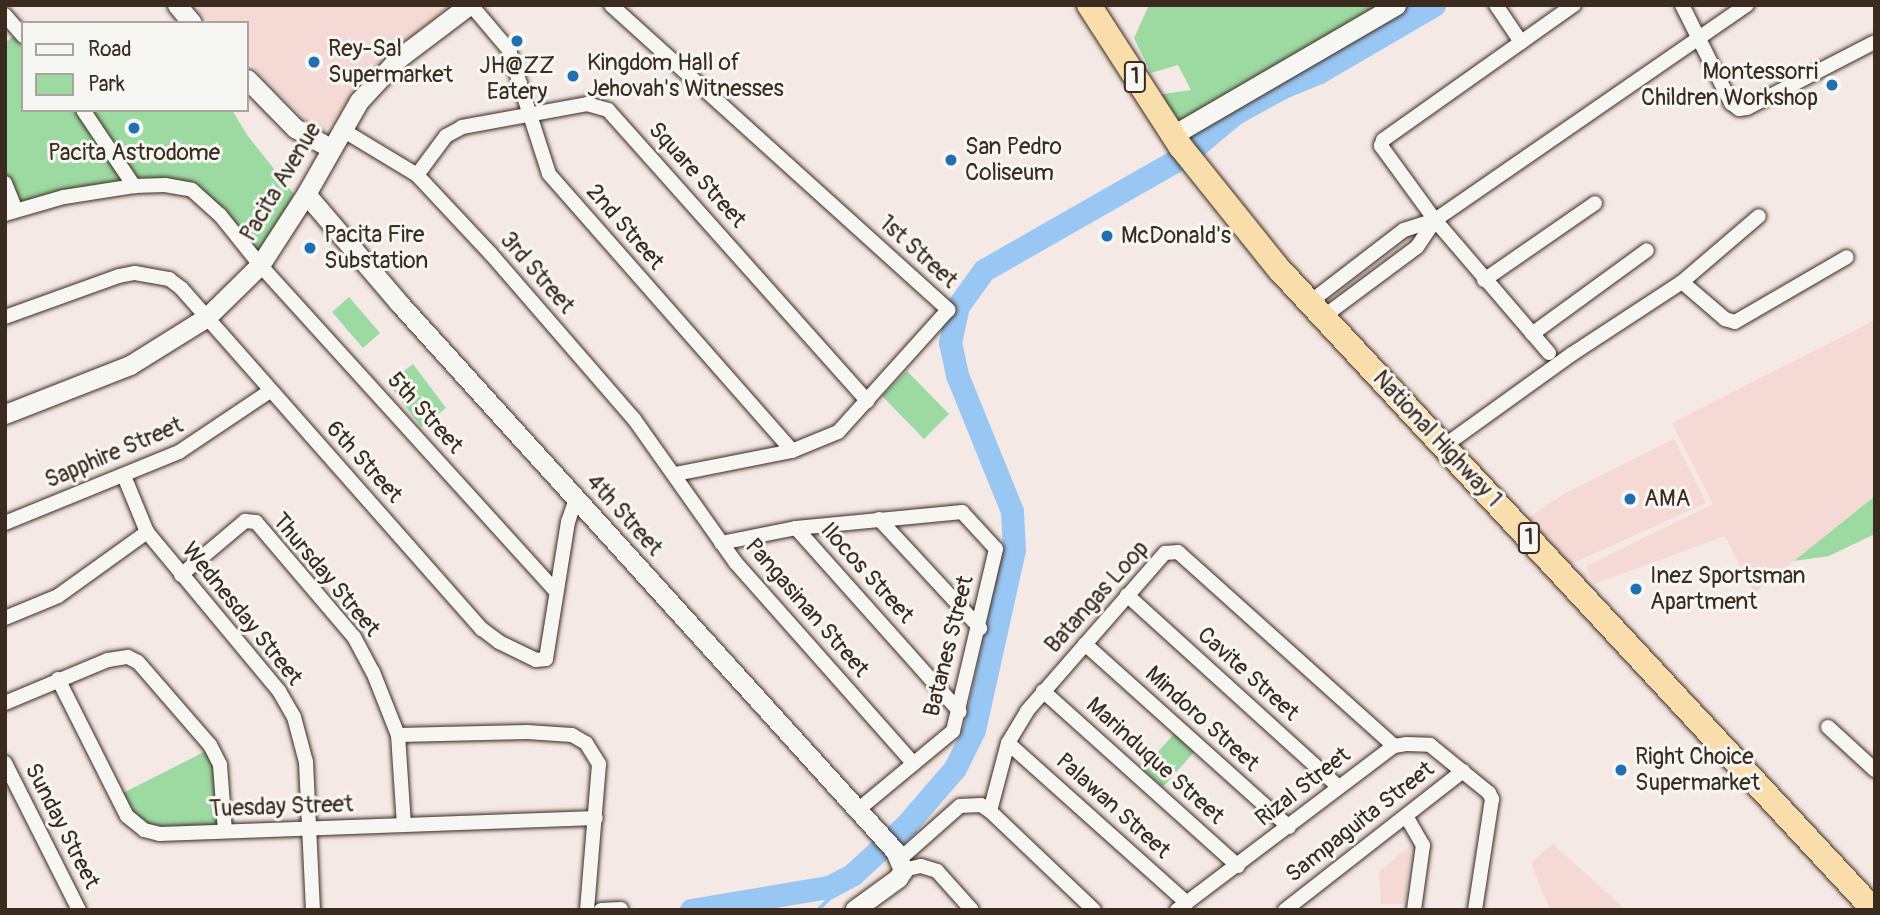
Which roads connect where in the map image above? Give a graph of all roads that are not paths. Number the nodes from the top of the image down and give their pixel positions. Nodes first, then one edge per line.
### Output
1 (470, 5) edge
2 (611, 5) edge
3 (1089, 5) edge
4 (1396, 5) edge
5 (1496, 5) edge
6 (1574, 5) edge
7 (1682, 5) edge
8 (1747, 5) edge
9 (5, 15) edge
10 (21, 34) edge
11 (1698, 37) junction
12 (1521, 42) junction
13 (1873, 43) dead end
14 (248, 80) edge
15 (84, 112) edge
16 (530, 113) junction
17 (341, 129) junction
18 (330, 148) junction
19 (1182, 148) junction
20 (417, 175) junction
21 (5, 183) edge
22 (134, 187) junction
23 (306, 194) junction
24 (1595, 203) dead end
25 (11, 212) edge
26 (1759, 216) dead end
27 (1435, 220) junction
28 (1647, 250) dead end
29 (1847, 257) dead end
30 (260, 265) junction
31 (1484, 280) junction
32 (1682, 282) junction
33 (1316, 309) junction
34 (5, 317) edge
35 (207, 317) junction
36 (1532, 334) junction
37 (1549, 353) dead end
38 (270, 391) junction
39 (867, 401) junction
40 (5, 414) edge
41 (1444, 446) junction
42 (792, 451) junction
43 (676, 474) junction
44 (124, 476) junction
45 (576, 499) junction
46 (879, 519) junction
47 (5, 523) edge
48 (796, 528) junction
49 (146, 532) junction
50 (721, 543) junction
51 (181, 575) junction
52 (556, 592) junction
53 (1127, 595) junction
54 (5, 618) edge
55 (980, 628) junction
56 (1085, 644) junction
57 (58, 679) junction
58 (1043, 691) junction
59 (5, 703) edge
60 (960, 712) junction
61 (1828, 727) dead end
62 (398, 735) junction
63 (1008, 743) junction
64 (1394, 746) junction
65 (5, 764) edge
66 (914, 764) junction
67 (1875, 770) edge
68 (1463, 771) junction
69 (1339, 788) junction
70 (863, 808) junction
71 (990, 811) junction
72 (1406, 816) junction
73 (596, 818) junction
74 (404, 825) junction
75 (1289, 827) junction
76 (309, 828) junction
77 (225, 831) junction
78 (899, 860) junction
79 (1238, 866) junction
80 (1182, 906) edge
81 (1864, 907) edge
82 (621, 909) edge
83 (79, 910) edge
84 (313, 910) edge
85 (587, 910) edge
86 (601, 910) edge
87 (854, 910) edge
88 (972, 910) edge
89 (1094, 910) edge
90 (1285, 910) edge
91 (1414, 910) edge
92 (1475, 910) edge

1 - 16 street, 2nd Street
1 - 17 street, Pacita Avenue
2 - 39 street, 1st Street
3 - 19 highway, National Highway 1 / 1
4 - 19 street
5 - 12 street
6 - 12 street
7 - 11 street
8 - 11 street
9 - 10 street
11 - 13 street
11 - 27 street
12 - 27 street
14 - 18 street
15 - 22 street
16 - 20 street, Square Street
16 - 39 street, Square Street
16 - 42 street, 2nd Street
17 - 18 street, Pacita Avenue
17 - 20 street, 3rd Street
18 - 23 street, Pacita Avenue
19 - 33 highway, National Highway 1 / 1
20 - 43 street, 3rd Street
21 - 25 street
22 - 25 street, 5th Street
22 - 30 street, 5th Street
23 - 30 street, Pacita Avenue
23 - 45 street, 4th Street
24 - 31 street
26 - 32 street
27 - 31 street
27 - 33 street
27 - 33 street
28 - 36 street
29 - 32 street
30 - 35 street, Pacita Avenue
30 - 52 street, 5th Street
31 - 36 street
32 - 41 street
33 - 41 highway, National Highway 1 / 1
34 - 35 street, 6th Street
35 - 38 street, 6th Street
35 - 40 street, Pacita Avenue
36 - 37 street
38 - 44 street, Sapphire Street
38 - 52 street, 6th Street
39 - 42 street, 1st Street
41 - 81 highway, National Highway 1 / 1
42 - 43 street, 1st Street
43 - 50 street, Pangasinan Street
44 - 47 street, Sapphire Street
44 - 49 street, Wednesday Street
45 - 52 street, 6th Street
45 - 70 street, 4th Street
46 - 48 street
46 - 55 street
46 - 55 street, Batanes Street
48 - 50 street
48 - 60 street, Ilocos Street
49 - 51 street, Wednesday Street
49 - 54 street
50 - 66 street, Pangasinan Street
51 - 62 street, Thursday Street
51 - 76 street, Wednesday Street
53 - 56 street, Batangas Loop
53 - 64 street, Batangas Loop
53 - 69 street, Cavite Street
55 - 60 street, Batanes Street
56 - 58 street, Batangas Loop
56 - 75 street, Mindoro Street
57 - 59 street
57 - 77 street, Tuesday Street
57 - 77 street
58 - 63 street, Batangas Loop
58 - 79 street, Marinduque Street
60 - 66 street, Batanes Street
61 - 67 street
62 - 73 street
62 - 74 street, Thursday Street
63 - 71 street, Batangas Loop
63 - 80 street, Palawan Street
64 - 68 street
64 - 69 street, Rizal Street
65 - 83 street, Sunday Street
66 - 70 street, Batanes Street
68 - 72 street, Sampaguita Street
68 - 92 street
69 - 75 street, Rizal Street
70 - 78 street, 4th Street
71 - 78 street
71 - 89 street
72 - 90 street, Sampaguita Street
72 - 91 street
73 - 74 street, Tuesday Street
73 - 85 street
74 - 76 street, Tuesday Street
75 - 79 street, Rizal Street
76 - 77 street, Tuesday Street
76 - 84 street, Wednesday Street
78 - 87 street
78 - 88 street
79 - 80 street, Rizal Street
82 - 86 street

